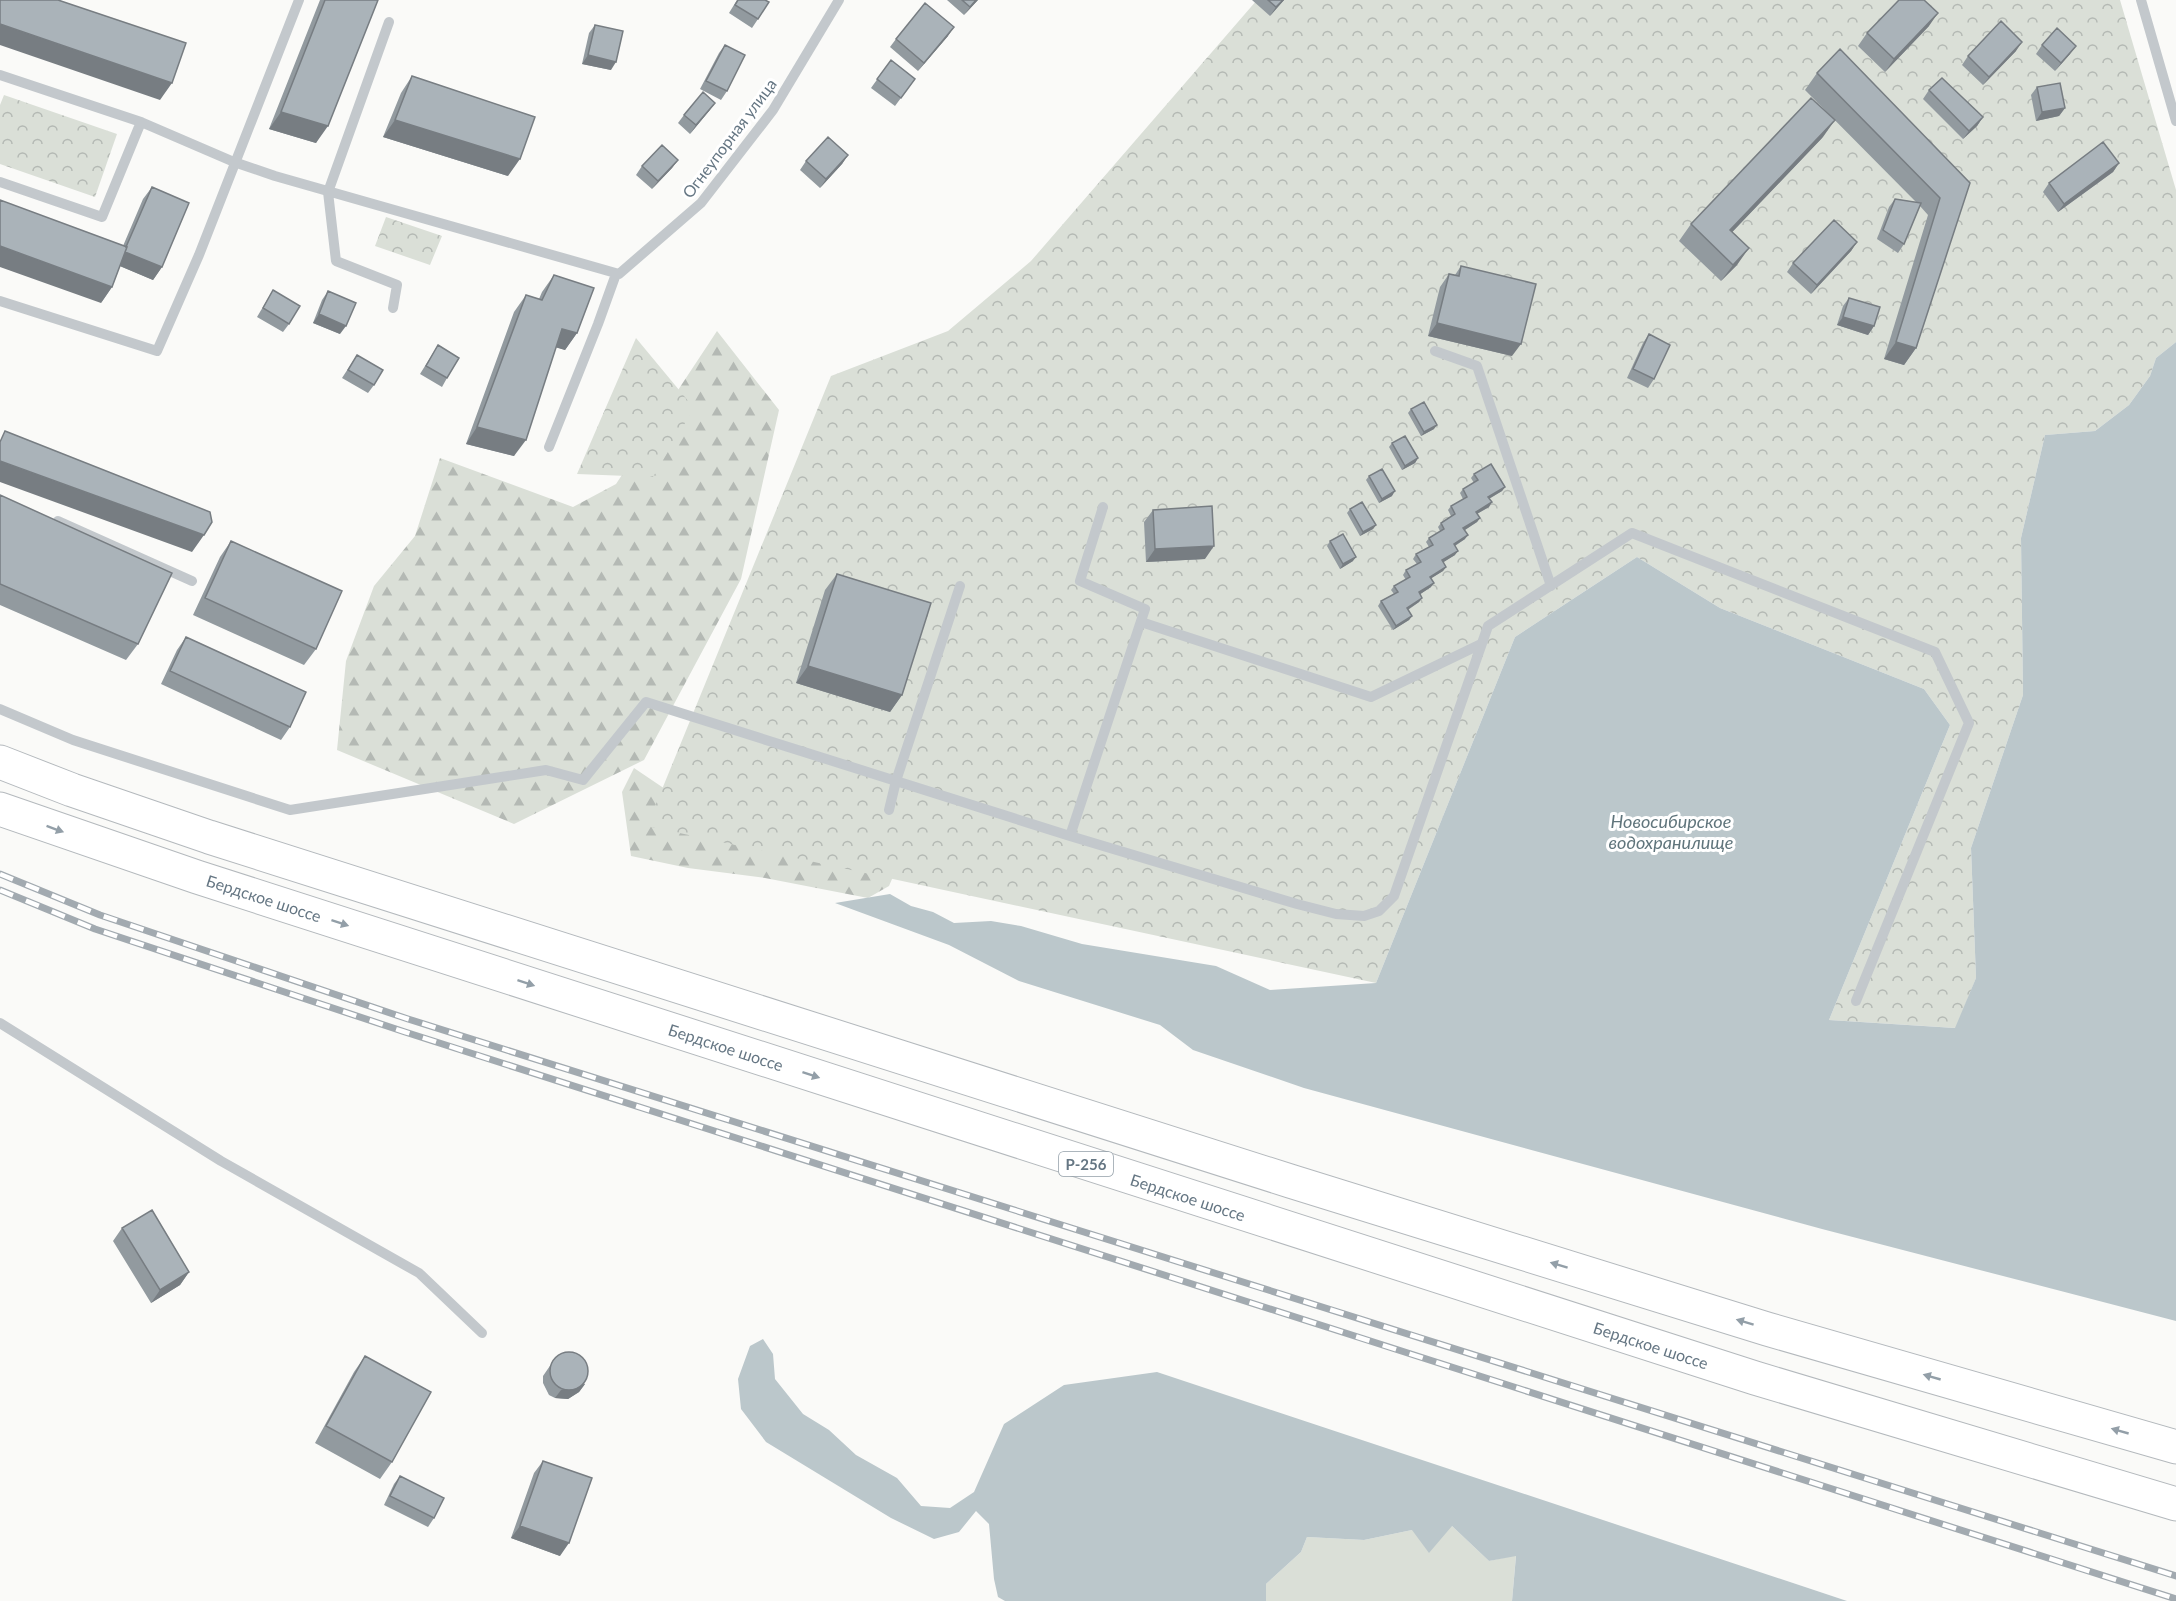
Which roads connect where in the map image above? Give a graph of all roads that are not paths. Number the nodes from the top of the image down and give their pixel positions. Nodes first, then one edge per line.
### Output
1 (299, 0) edge
2 (839, 0) edge
3 (2141, 0) edge
4 (389, 22) dead end
5 (0, 75) edge
6 (2176, 121) edge
7 (141, 122) junction
8 (234, 162) junction
9 (0, 182) edge
10 (328, 192) junction
11 (617, 274) junction
12 (0, 301) edge
13 (393, 308) dead end
14 (1435, 351) dead end
15 (549, 447) dead end
16 (1103, 507) dead end
17 (43, 514) edge
18 (192, 581) dead end
19 (960, 586) dead end
20 (1551, 586) junction
21 (1141, 622) junction
22 (1481, 644) junction
23 (0, 709) edge
24 (0, 762) edge
25 (896, 781) junction
26 (0, 809) edge
27 (889, 810) dead end
28 (1070, 836) junction
29 (1856, 1001) dead end
30 (0, 1023) edge
31 (482, 1333) dead end
32 (2176, 1447) edge
33 (2176, 1504) edge

1 - 8 lane
2 - 11 lane, Огнеупорная улица
3 - 6 lane
4 - 10 lane
5 - 7 lane
7 - 8 lane
7 - 9 lane
8 - 10 lane
8 - 12 lane
10 - 11 lane
10 - 13 lane
11 - 15 lane
14 - 20 lane
16 - 21 lane
17 - 18 lane
19 - 25 lane
20 - 22 lane
20 - 29 lane
21 - 22 lane
21 - 28 lane
22 - 28 lane
23 - 25 lane
32 -> 24 highway
25 - 27 lane
25 - 28 lane
26 -> 33 highway, Бердское шоссе / Р-256
30 - 31 lane

